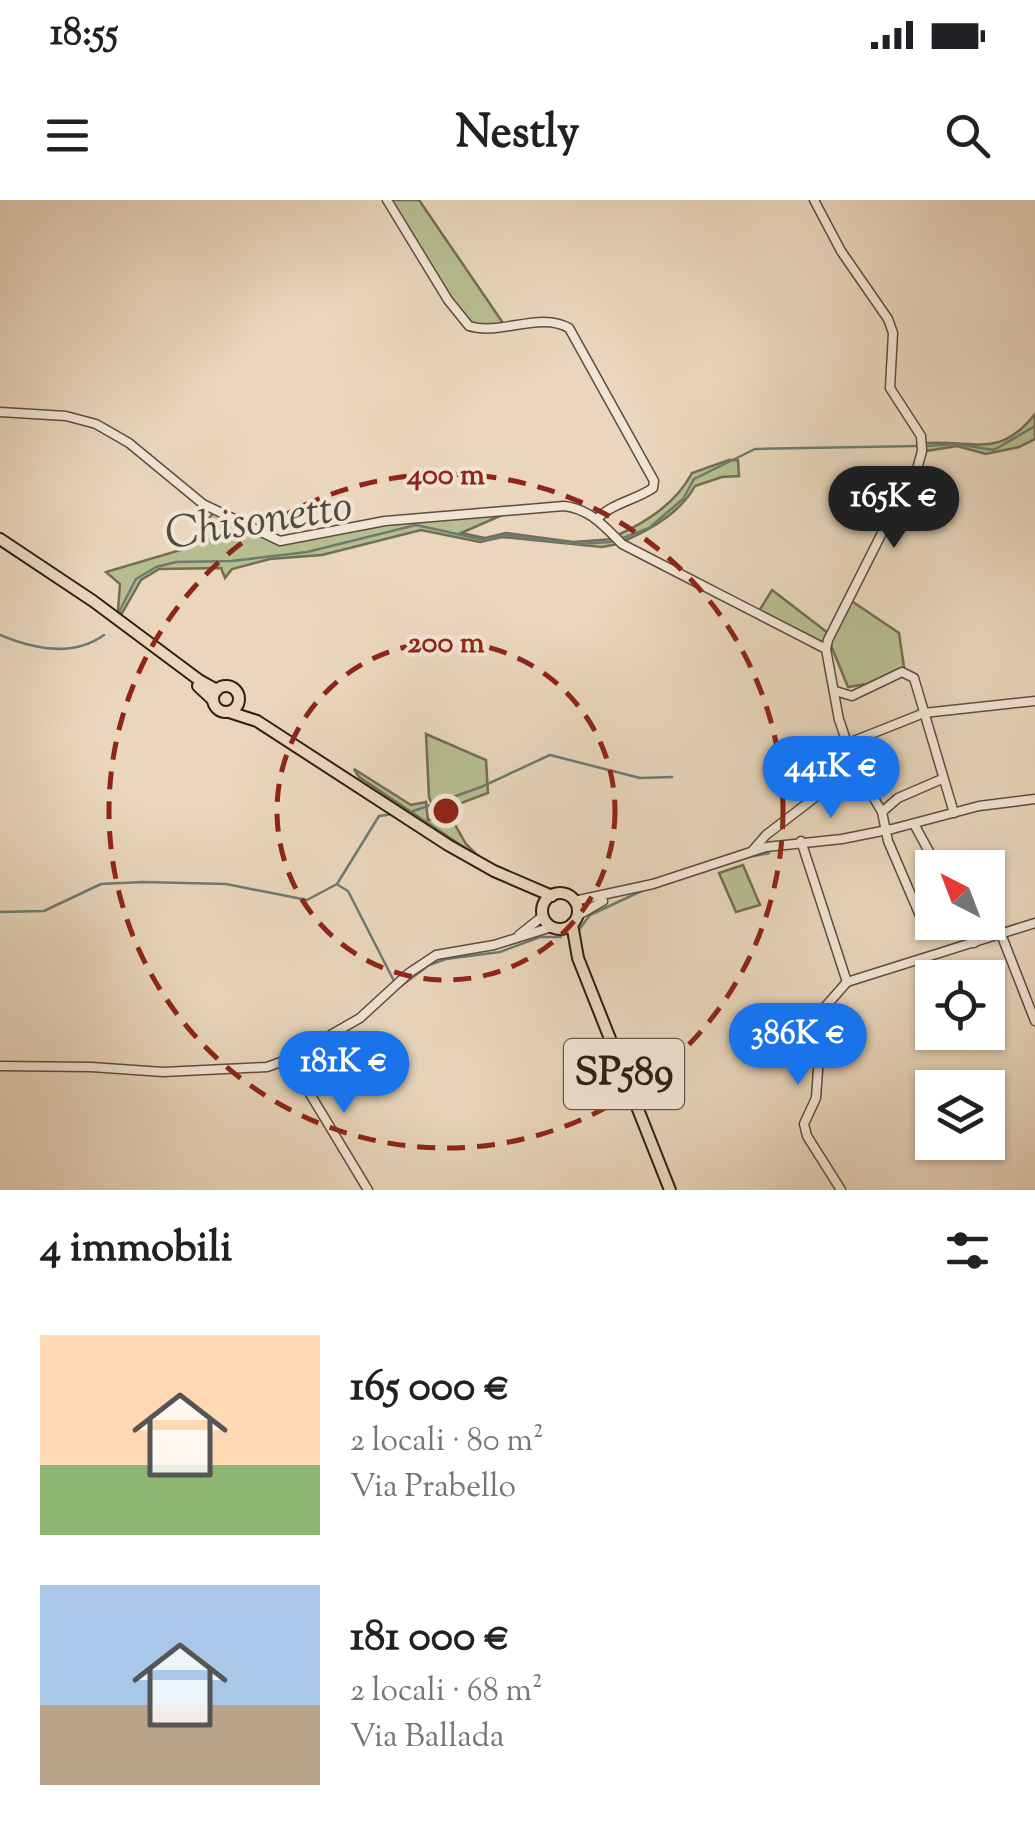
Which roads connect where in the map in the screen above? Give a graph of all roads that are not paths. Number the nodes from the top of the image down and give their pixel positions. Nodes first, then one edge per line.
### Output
1 (387, 200) edge
2 (814, 200) edge
3 (0, 412) edge
4 (597, 519) junction
5 (0, 538) edge
6 (826, 649) junction
7 (835, 691) junction
8 (215, 695) junction
9 (238, 695) junction
10 (1035, 701) edge
11 (229, 712) junction
12 (924, 713) junction
13 (257, 721) junction
14 (846, 744) junction
15 (853, 762) junction
16 (942, 779) junction
17 (1035, 799) edge
18 (882, 812) junction
19 (954, 814) junction
20 (914, 824) junction
21 (885, 830) junction
22 (801, 841) junction
23 (752, 850) junction
24 (928, 850) edge
25 (526, 885) junction
26 (636, 888) junction
27 (552, 896) junction
28 (574, 900) junction
29 (915, 903) edge
30 (542, 914) junction
31 (574, 920) junction
32 (1035, 924) edge
33 (555, 928) junction
34 (1005, 933) edge
35 (512, 940) junction
36 (973, 940) edge
37 (983, 940) edge
38 (1003, 940) edge
39 (974, 943) junction
40 (578, 958) junction
41 (847, 982) junction
42 (1035, 1021) edge
43 (289, 1059) junction
44 (0, 1066) edge
45 (368, 1190) edge
46 (670, 1190) edge
47 (841, 1190) edge

1 - 4 street
2 - 6 street
3 - 4 street
4 - 6 street
5 - 8 main road
6 - 7 street
7 - 12 street
7 - 14 street
8 - 9 main road
8 - 11 main road
9 - 11 main road
9 - 13 main road
10 - 12 street
11 - 13 main road
12 - 14 street
12 - 16 street
13 - 25 main road
14 - 15 street
15 - 18 street
15 - 23 street
16 - 18 street
16 - 19 street
17 - 19 street
18 - 21 street
19 - 20 street
20 - 21 street
20 - 24 street
21 - 22 street
21 - 29 street
22 - 23 street
22 - 41 street
23 - 26 street
25 - 27 main road
25 - 30 main road, SP589
26 - 28 street
26 - 31 street
27 - 28 main road
27 - 30 main road
28 - 31 main road, SP589
30 - 33 main road, SP589
30 - 35 street
31 - 33 main road
31 - 40 main road, SP589
32 - 34 street
33 - 35 street
33 - 40 main road, SP589
35 - 43 street
36 - 39 street
37 - 39 street
38 - 42 street
39 - 41 street
40 - 46 main road, SP589
41 - 47 street
43 - 44 street
43 - 45 street

